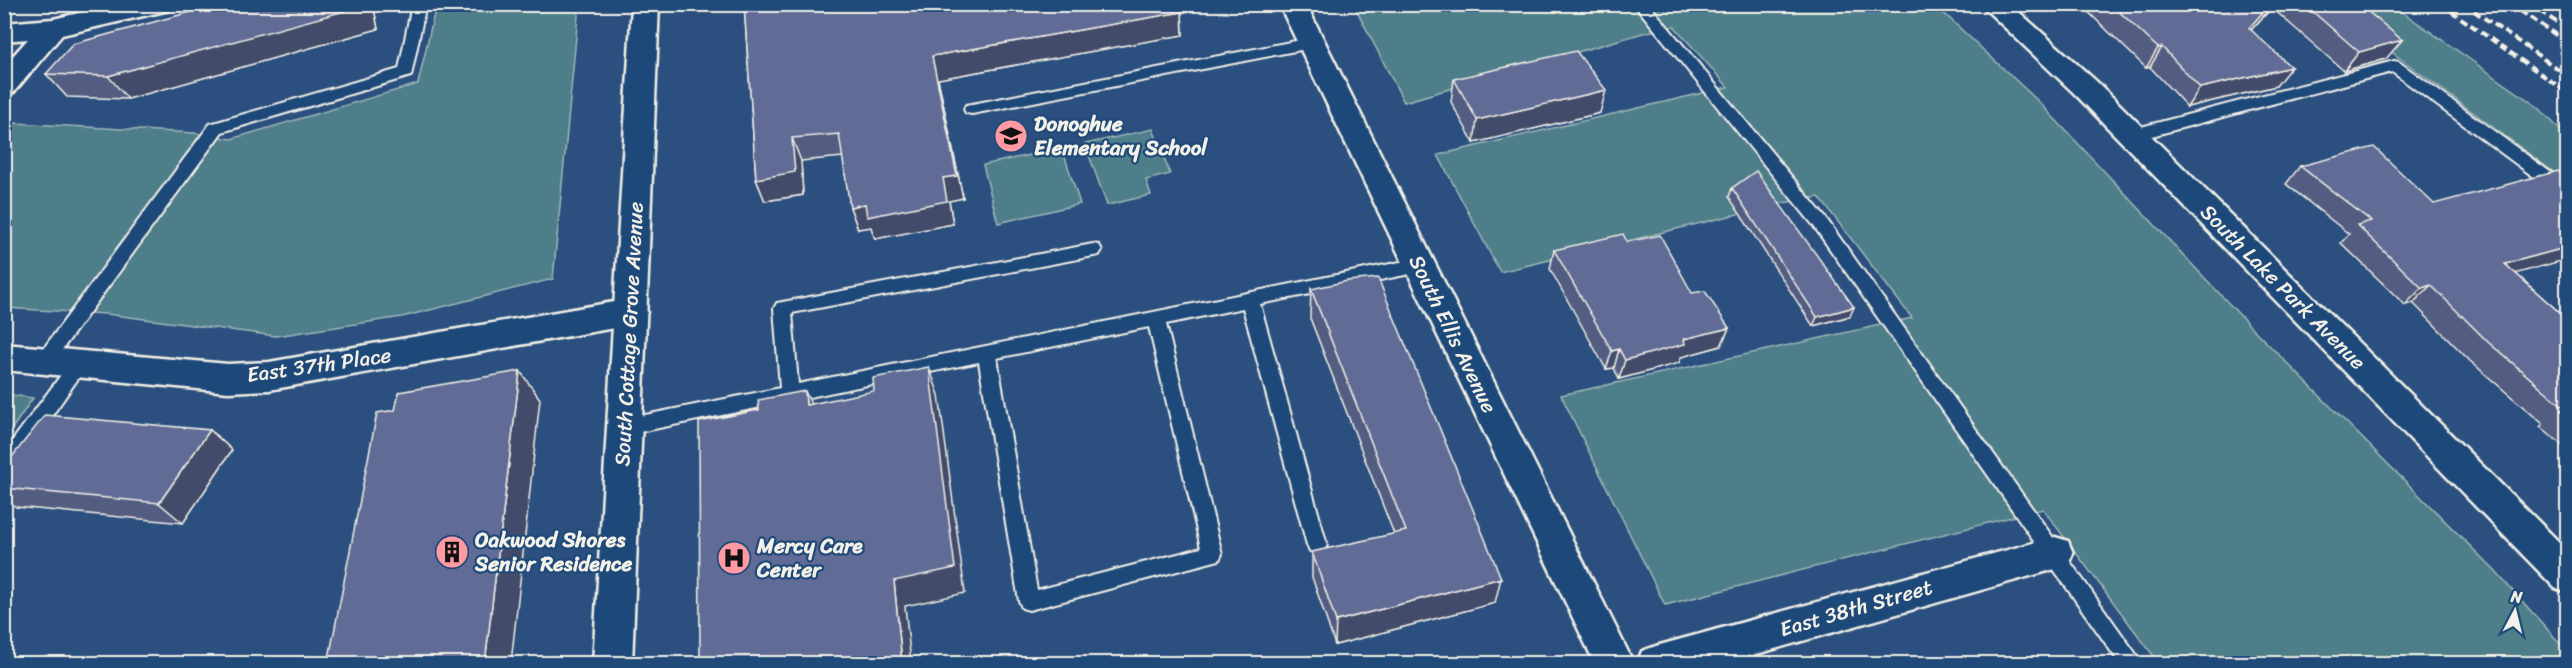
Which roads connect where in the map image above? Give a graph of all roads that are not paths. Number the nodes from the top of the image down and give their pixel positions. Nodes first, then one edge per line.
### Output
1 (159, 4) edge
2 (419, 4) edge
3 (646, 4) edge
4 (1292, 4) edge
5 (1641, 4) edge
6 (1993, 4) edge
7 (53, 28) junction
8 (4, 32) edge
9 (1311, 43) junction
10 (4, 85) edge
11 (972, 109) dead end
12 (2133, 135) junction
13 (2568, 194) edge
14 (1093, 250) dead end
15 (1420, 265) junction
16 (1250, 300) junction
17 (630, 312) junction
18 (1156, 319) junction
19 (987, 354) junction
20 (4, 357) edge
21 (44, 361) junction
22 (78, 364) junction
23 (790, 394) junction
24 (625, 427) junction
25 (4, 468) edge
26 (1317, 545) dead end
27 (2055, 553) junction
28 (2568, 576) edge
29 (612, 663) edge
30 (1615, 663) edge
31 (1656, 663) edge
32 (2133, 663) edge

1 - 7 street
2 - 21 lane
3 - 17 street, South Cottage Grove Avenue
4 - 9 street, South Ellis Avenue
5 - 27 lane
6 - 12 street, South Lake Park Avenue
7 - 8 street
7 - 10 street
9 - 11 lane
9 - 15 street, South Ellis Avenue
12 - 13 lane
12 - 28 street, South Lake Park Avenue
14 - 23 lane
15 - 16 lane
15 - 30 street, South Ellis Avenue
16 - 18 lane
16 - 26 lane
17 - 22 street, East 37th Place
17 - 24 street, South Cottage Grove Avenue
18 - 19 lane
18 - 19 lane
19 - 23 lane
20 - 21 street, East 37th Place
21 - 22 street, East 37th Place
22 - 25 lane
23 - 24 lane
24 - 29 street, South Cottage Grove Avenue
27 - 31 street, East 38th Street
27 - 32 lane

